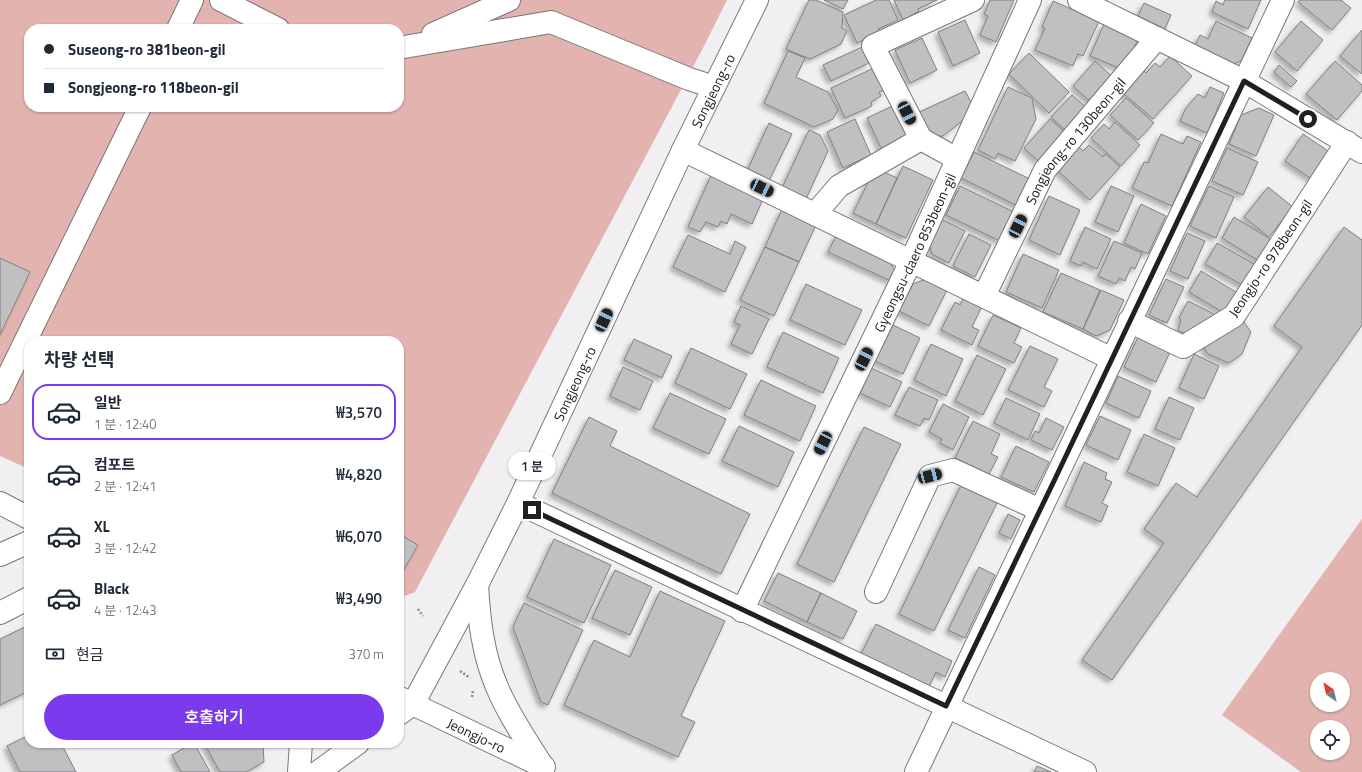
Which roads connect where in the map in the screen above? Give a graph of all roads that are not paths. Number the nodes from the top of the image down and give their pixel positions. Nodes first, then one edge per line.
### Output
1 (192, 0) edge
2 (221, 0) edge
3 (509, 0) edge
4 (757, 0) edge
5 (973, 0) edge
6 (1030, 0) edge
7 (1079, 0) edge
8 (1283, 0) edge
9 (180, 24) edge
10 (268, 24) edge
11 (1157, 38) junction
12 (404, 46) edge
13 (404, 47) edge
14 (1244, 81) junction
15 (714, 87) junction
16 (138, 112) edge
17 (921, 139) junction
18 (1355, 147) edge
19 (683, 150) junction
20 (957, 159) junction
21 (815, 214) junction
22 (911, 261) junction
23 (984, 296) junction
24 (1130, 321) junction
25 (28, 336) edge
26 (24, 344) edge
27 (1112, 359) junction
28 (0, 393) edge
29 (518, 503) junction
30 (0, 504) edge
31 (1040, 510) junction
32 (24, 516) edge
33 (24, 544) edge
34 (0, 555) edge
35 (477, 585) junction
36 (876, 592) dead end
37 (24, 600) edge
38 (742, 611) junction
39 (0, 612) edge
40 (404, 705) edge
41 (946, 706) junction
42 (301, 748) edge
43 (351, 748) edge
44 (548, 770) edge
45 (299, 772) edge
46 (318, 772) edge
47 (916, 772) edge
48 (1085, 772) edge

1 - 9 street
2 - 10 street
3 - 12 street
4 - 15 street, Songjeong-ro
5 - 17 street
6 - 20 street, Gyeongsu-daero 853beon-gil
7 - 11 street
8 - 14 street
11 - 14 street
11 - 23 street, Songjeong-ro 130beon-gil
13 - 15 street
14 - 18 street
14 - 24 street
15 - 19 street, Songjeong-ro
16 - 25 street
17 - 20 street
17 - 21 street
18 - 24 street, Jeongjo-ro 978beon-gil
19 - 21 street
19 - 29 street, Songjeong-ro
20 - 22 street, Gyeongsu-daero 853beon-gil
21 - 22 street
22 - 23 street
22 - 38 street, Gyeongsu-daero 853beon-gil
23 - 27 street
24 - 27 street
26 - 28 street
27 - 31 street
29 - 35 street, Songjeong-ro
29 - 38 street
30 - 32 street
31 - 36 street
31 - 41 street
33 - 34 street
35 - 40 street, Songjeong-ro
35 - 44 street
37 - 39 street
38 - 41 street
40 - 44 street, Jeongjo-ro
41 - 47 street
41 - 48 street
42 - 45 street
43 - 46 street

